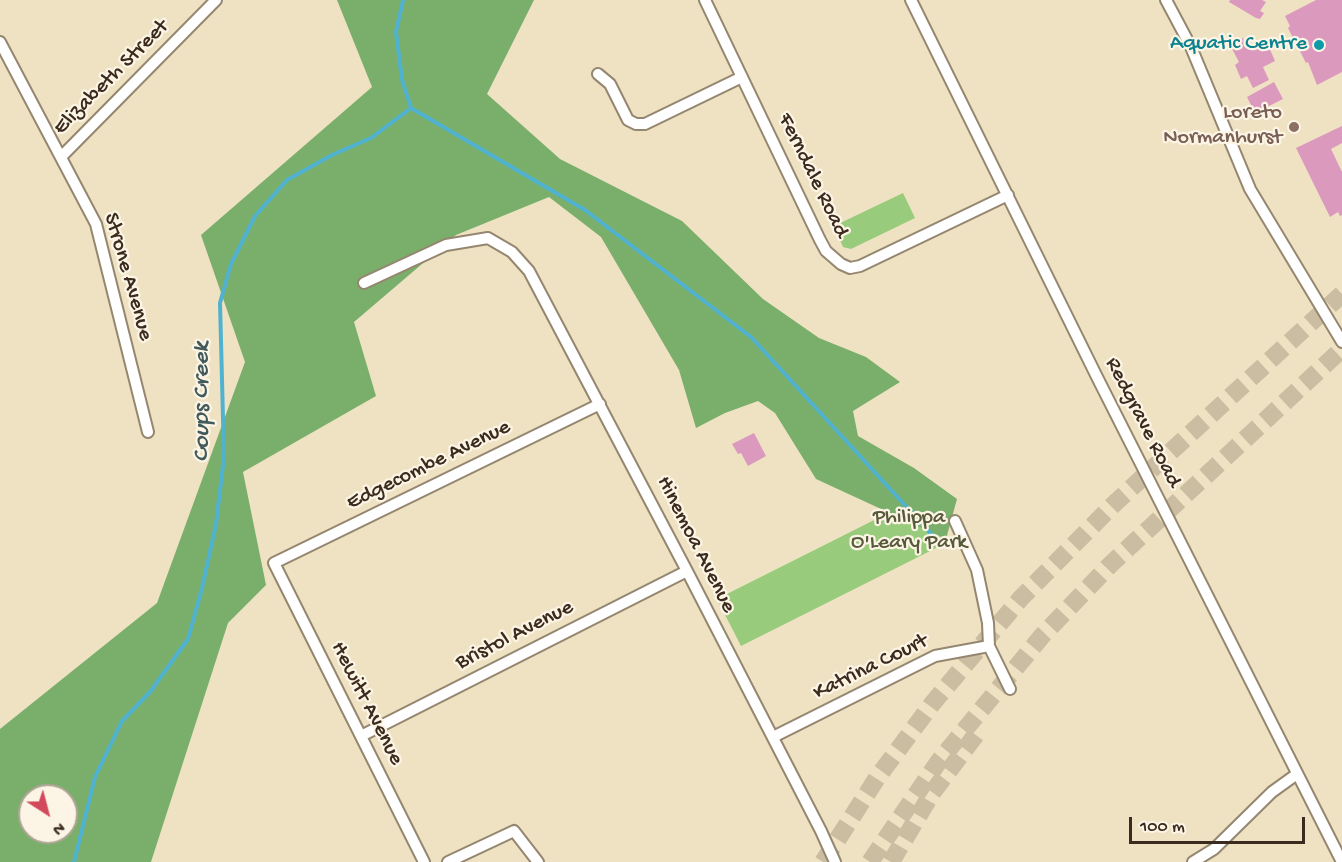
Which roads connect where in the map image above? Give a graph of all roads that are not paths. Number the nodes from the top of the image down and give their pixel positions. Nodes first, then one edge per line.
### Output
1 (216, 0) edge
2 (705, 0) edge
3 (911, 0) edge
4 (1166, 0) edge
5 (0, 42) edge
6 (598, 74) dead end
7 (742, 77) junction
8 (61, 157) junction
9 (1008, 195) junction
10 (364, 283) dead end
11 (1342, 342) edge
12 (600, 404) junction
13 (148, 432) dead end
14 (955, 521) dead end
15 (274, 563) joint
16 (687, 570) junction
17 (989, 646) junction
18 (1010, 688) dead end
19 (361, 736) junction
20 (773, 737) junction
21 (1297, 774) junction
22 (424, 862) edge
23 (448, 862) edge
24 (538, 862) edge
25 (835, 862) edge
26 (1193, 862) edge
27 (1341, 862) edge

1 - 8 street, Elizabeth Street
2 - 7 street, Ferndale Road
3 - 9 street, Redgrave Road
4 - 11 street
5 - 8 street, Strone Avenue
6 - 7 street
7 - 9 street, Ferndale Road
8 - 13 street, Strone Avenue
9 - 21 street, Redgrave Road
10 - 12 street, Hinemoa Avenue
12 - 15 street, Edgecombe Avenue
12 - 16 street, Hinemoa Avenue
14 - 17 street
15 - 19 street, Hewitt Avenue
16 - 19 street, Bristol Avenue
16 - 20 street, Hinemoa Avenue
17 - 18 street
17 - 20 street, Katrina Court
19 - 22 street, Hewitt Avenue
20 - 25 street, Hinemoa Avenue
21 - 26 street
21 - 27 street, Redgrave Road
23 - 24 street

